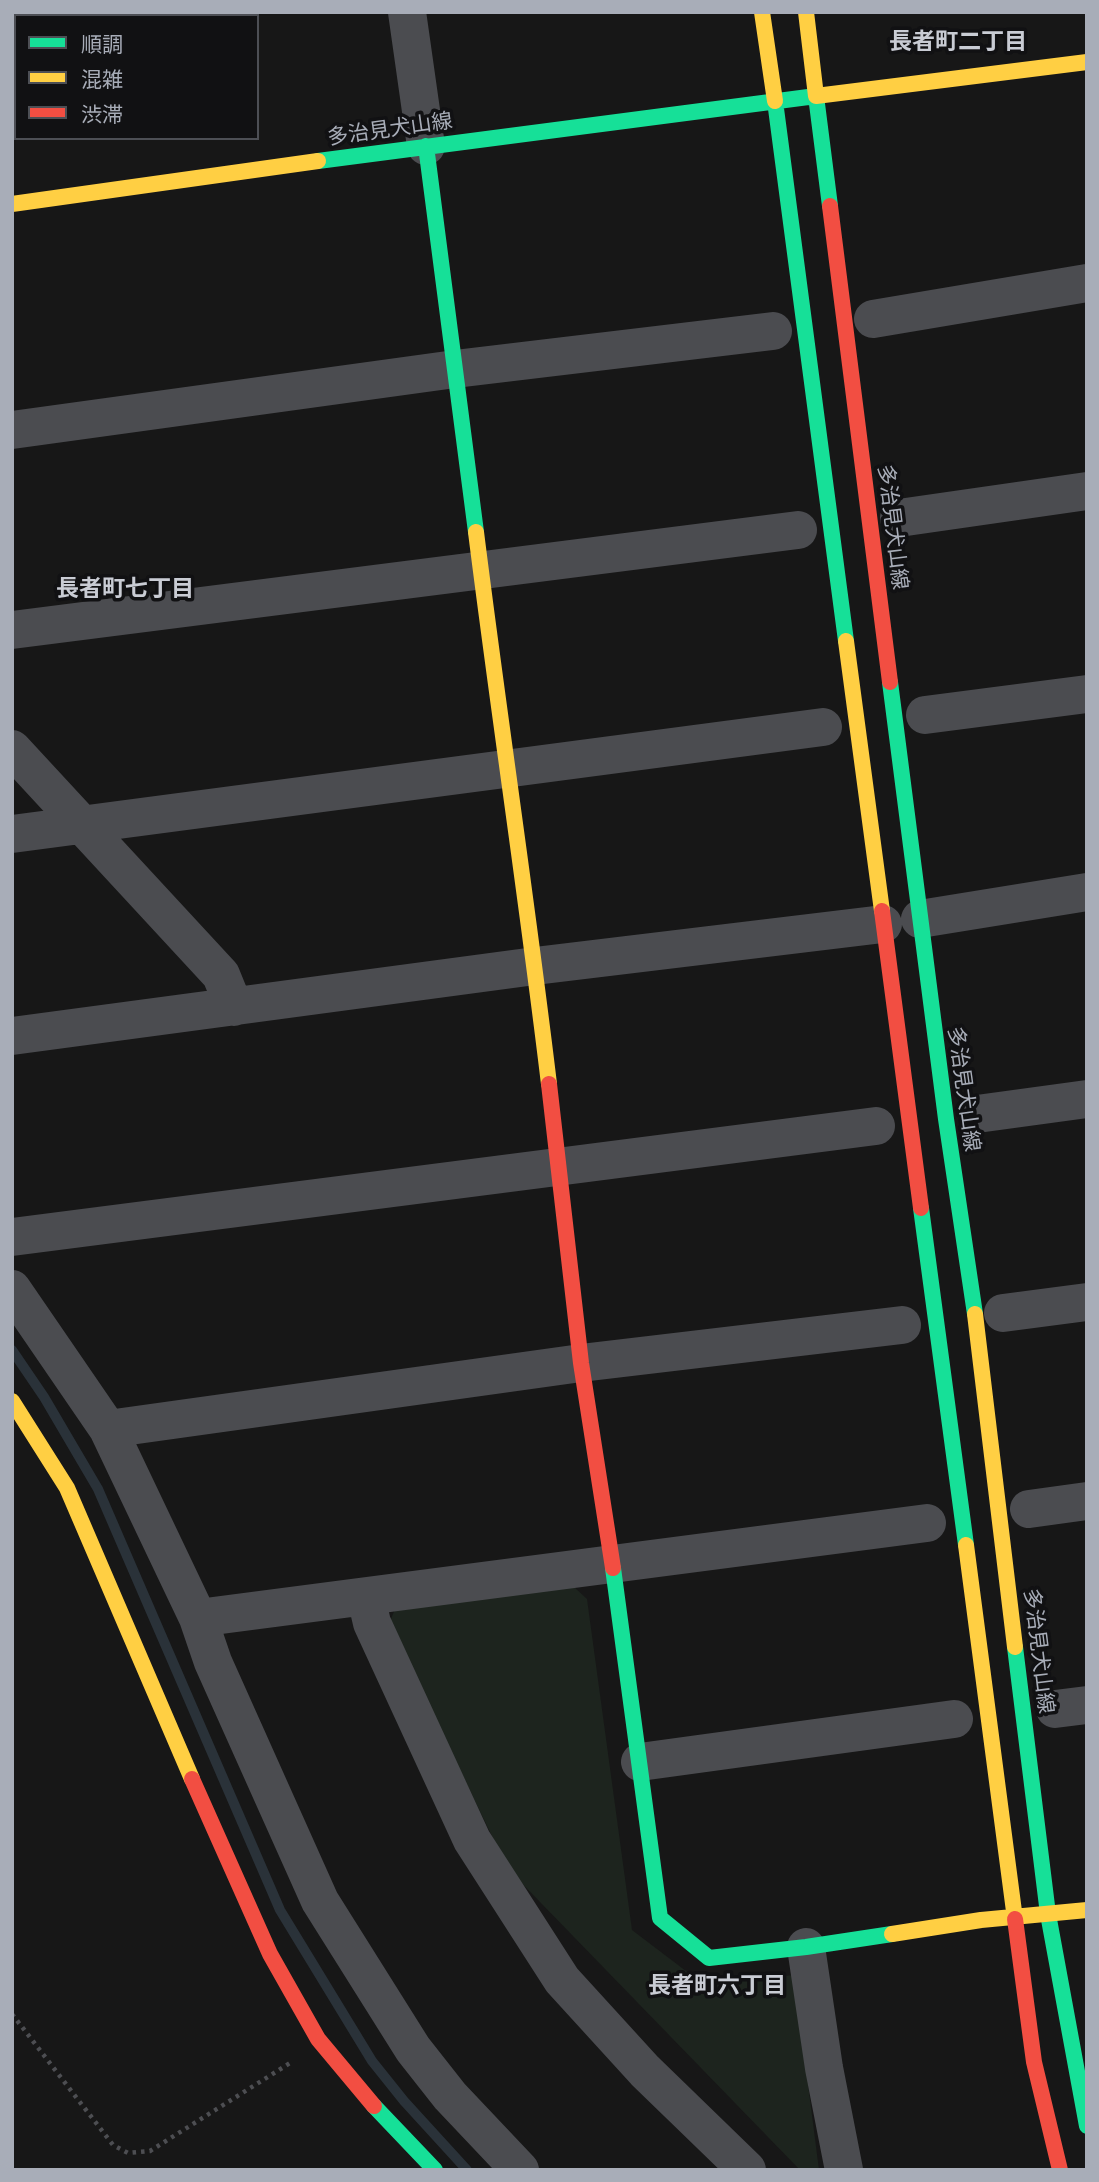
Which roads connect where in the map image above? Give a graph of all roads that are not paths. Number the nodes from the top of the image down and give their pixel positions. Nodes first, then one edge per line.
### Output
1 (407, 12) edge
2 (762, 12) edge
3 (806, 12) edge
4 (1087, 62) edge
5 (816, 96) junction
6 (775, 101) junction
7 (426, 146) junction
8 (12, 204) edge
9 (1087, 283) edge
10 (873, 319) dead end
11 (773, 331) dead end
12 (455, 369) junction
13 (12, 430) edge
14 (1087, 491) edge
15 (899, 518) dead end
16 (798, 530) dead end
17 (480, 569) junction
18 (12, 630) edge
19 (1087, 694) edge
20 (925, 715) dead end
21 (823, 727) dead end
22 (12, 749) edge
23 (506, 769) junction
24 (83, 825) junction
25 (12, 834) edge
26 (1087, 892) edge
27 (902, 922) junction
28 (535, 966) junction
29 (234, 1007) junction
30 (12, 1036) edge
31 (1087, 1098) edge
32 (977, 1114) dead end
33 (876, 1126) dead end
34 (558, 1167) junction
35 (12, 1237) edge
36 (12, 1289) edge
37 (1087, 1302) edge
38 (1003, 1313) dead end
39 (902, 1325) dead end
40 (581, 1363) junction
41 (12, 1401) edge
42 (108, 1429) junction
43 (1087, 1501) edge
44 (1029, 1508) dead end
45 (927, 1523) dead end
46 (612, 1563) junction
47 (366, 1597) junction
48 (198, 1618) junction
49 (954, 1719) dead end
50 (640, 1762) junction
51 (1087, 1910) edge
52 (1048, 1914) junction
53 (1015, 1917) junction
54 (806, 1947) junction
55 (1087, 2126) edge
56 (435, 2170) edge
57 (520, 2170) edge
58 (747, 2170) edge
59 (844, 2170) edge
60 (1060, 2170) edge

1 - 7 street
2 - 6 main road
3 - 5 main road
4 - 5 main road
5 - 6 main road, 多治見犬山線
5 - 27 main road, 多治見犬山線
6 - 7 main road, 多治見犬山線
6 - 27 main road, 多治見犬山線
7 - 8 main road, 多治見犬山線
7 - 12 main road
9 - 10 street
11 - 12 street
12 - 13 street
12 - 17 main road
14 - 15 street
16 - 17 street
17 - 18 street
17 - 23 main road
19 - 20 street
21 - 23 street
22 - 24 street
23 - 24 street
23 - 28 main road
24 - 25 street
24 - 29 street
26 - 27 street
27 - 28 street
27 - 52 main road, 多治見犬山線
27 - 53 main road, 多治見犬山線
28 - 29 street
28 - 34 main road
29 - 30 street
31 - 32 street
33 - 34 street
34 - 35 street
34 - 40 main road
36 - 42 street
37 - 38 street
39 - 40 street
40 - 42 street
40 - 46 main road
41 - 56 main road
42 - 48 street
43 - 44 street
45 - 46 street
46 - 47 street
46 - 50 main road
47 - 48 street
47 - 58 street
48 - 57 street
49 - 50 street
50 - 54 main road
51 - 52 main road
52 - 53 main road
52 - 55 main road, 多治見犬山線
53 - 54 main road
53 - 60 main road, 多治見犬山線
54 - 59 street

